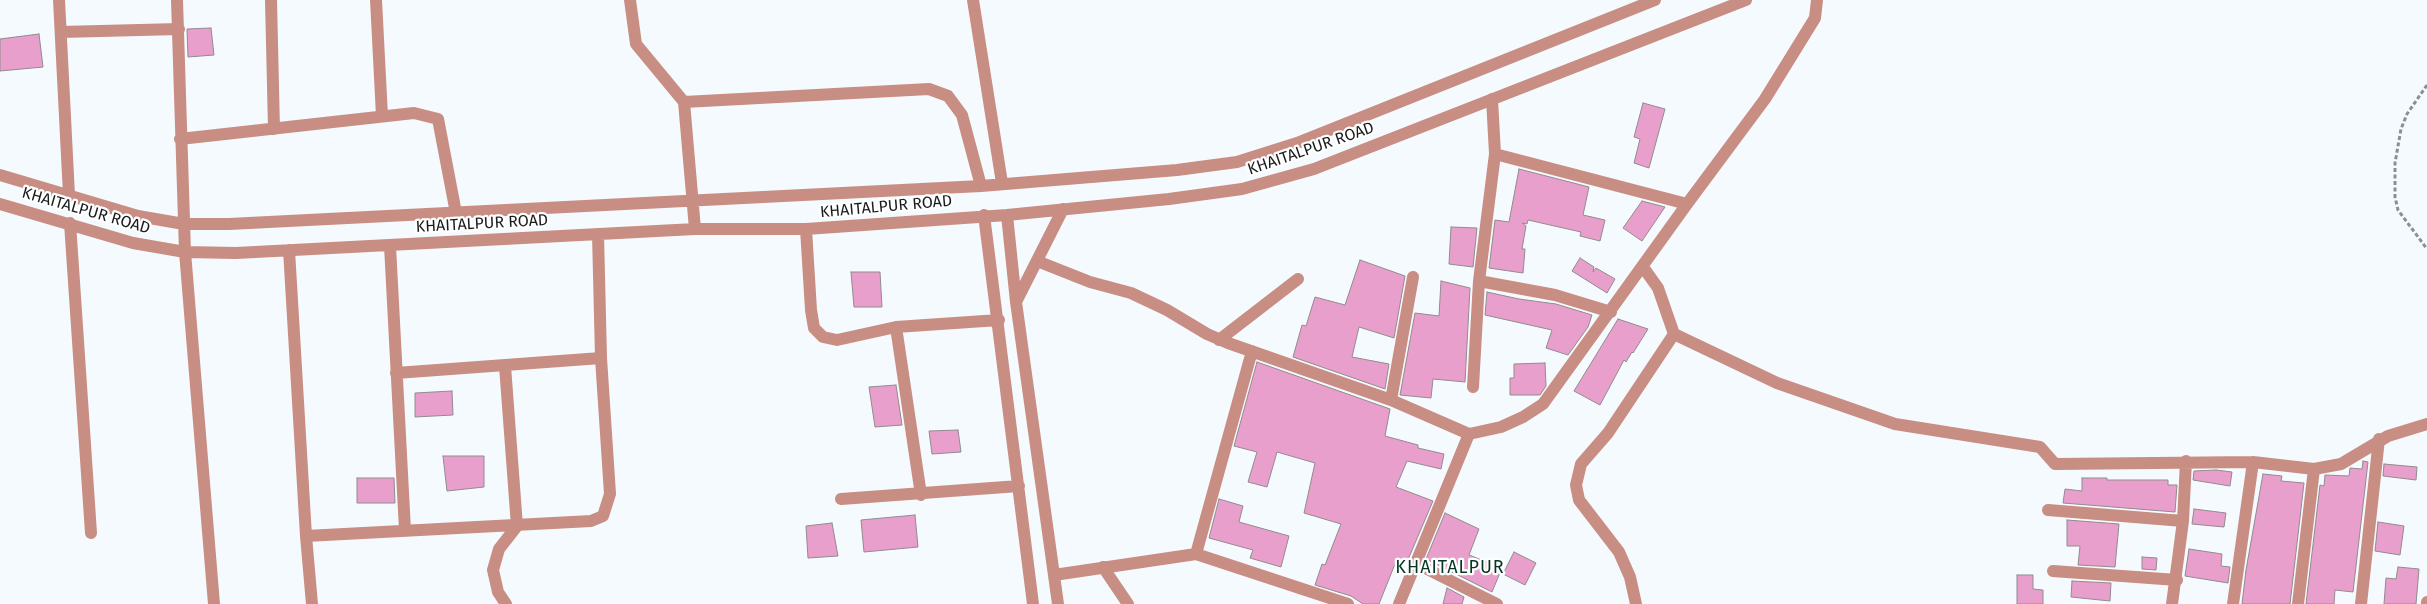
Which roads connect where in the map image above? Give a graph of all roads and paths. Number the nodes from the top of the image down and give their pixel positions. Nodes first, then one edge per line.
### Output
1 (59, 0) edge
2 (178, 0) edge
3 (271, 0) edge
4 (376, 0) edge
5 (630, 0) edge
6 (973, 0) edge
7 (1655, 0) edge
8 (1746, 0) edge
9 (1817, 0) edge
10 (178, 28) junction
11 (62, 32) junction
12 (2427, 85) edge
13 (1492, 99) junction
14 (684, 102) junction
15 (382, 116) junction
16 (274, 128) junction
17 (180, 139) junction
18 (1495, 154) junction
19 (0, 175) edge
20 (1002, 183) junction
21 (981, 186) junction
22 (69, 196) junction
23 (692, 201) junction
24 (0, 204) edge
25 (1687, 204) junction
26 (1063, 209) junction
27 (456, 213) junction
28 (984, 215) junction
29 (1008, 215) junction
30 (70, 223) junction
31 (184, 224) junction
32 (695, 228) junction
33 (806, 229) junction
34 (598, 234) junction
35 (390, 246) junction
36 (2427, 249) edge
37 (289, 250) junction
38 (185, 252) junction
39 (1037, 261) junction
40 (1643, 267) junction
41 (1413, 277) dead end
42 (1298, 279) dead end
43 (1479, 281) junction
44 (1016, 302) junction
45 (1611, 312) junction
46 (999, 320) junction
47 (896, 327) junction
48 (1674, 334) junction
49 (1220, 340) junction
50 (1252, 351) junction
51 (601, 358) junction
52 (505, 366) junction
53 (396, 373) junction
54 (1473, 387) dead end
55 (1391, 400) junction
56 (2427, 424) edge
57 (1469, 434) junction
58 (2379, 440) junction
59 (2186, 461) junction
60 (2253, 462) junction
61 (2314, 469) junction
62 (1019, 486) junction
63 (921, 495) junction
64 (841, 498) dead end
65 (2048, 510) dead end
66 (2183, 520) junction
67 (517, 526) junction
68 (405, 530) junction
69 (91, 533) dead end
70 (306, 536) junction
71 (1196, 554) junction
72 (1416, 564) junction
73 (1103, 568) junction
74 (2053, 570) dead end
75 (1054, 575) junction
76 (2177, 580) junction
77 (214, 604) edge
78 (312, 604) edge
79 (506, 604) edge
80 (1033, 604) edge
81 (1058, 604) edge
82 (1065, 604) edge
83 (1128, 604) edge
84 (1348, 604) edge
85 (1399, 604) edge
86 (1497, 604) edge
87 (1636, 604) edge
88 (2172, 604) edge
89 (2233, 604) edge
90 (2298, 604) edge
91 (2361, 604) edge

1 - 11 street
2 - 10 street
3 - 16 street
4 - 15 street
5 - 14 street
6 - 20 street
7 - 20 street, KHAITALPUR ROAD
8 - 13 street, KHAITALPUR ROAD
9 - 25 street
10 - 11 street
10 - 17 street
11 - 22 street
12 - 36 path
13 - 18 street
13 - 26 street, KHAITALPUR ROAD
14 - 21 street
14 - 23 street
15 - 16 street
15 - 27 street
16 - 17 street
17 - 31 street
18 - 25 street
18 - 43 street
19 - 22 street, KHAITALPUR ROAD
20 - 21 street, KHAITALPUR ROAD
21 - 23 street, KHAITALPUR ROAD
22 - 31 street, KHAITALPUR ROAD
23 - 27 street, KHAITALPUR ROAD
23 - 32 street
24 - 30 street, KHAITALPUR ROAD
25 - 40 street
26 - 29 street, KHAITALPUR ROAD
26 - 39 street
27 - 31 street, KHAITALPUR ROAD
28 - 29 street, KHAITALPUR ROAD
28 - 33 street, KHAITALPUR ROAD
28 - 46 street
29 - 44 street
30 - 38 street, KHAITALPUR ROAD
30 - 69 street
31 - 38 street
32 - 33 street, KHAITALPUR ROAD
32 - 34 street, KHAITALPUR ROAD
33 - 47 street
34 - 35 street, KHAITALPUR ROAD
34 - 51 street
35 - 37 street, KHAITALPUR ROAD
35 - 53 street
37 - 38 street, KHAITALPUR ROAD
37 - 70 street
38 - 77 street
39 - 44 street
39 - 49 street
40 - 45 street
40 - 48 street
41 - 55 street
42 - 49 street
43 - 45 street
43 - 54 street
44 - 75 street
45 - 57 street
46 - 47 street
46 - 62 street
47 - 63 street
48 - 59 street
48 - 87 street
49 - 50 street
50 - 55 street
50 - 71 street
51 - 52 street
51 - 67 street
52 - 53 street
52 - 67 street
53 - 68 street
55 - 57 street
56 - 58 street
57 - 72 street
58 - 61 street
58 - 91 street
59 - 60 street
59 - 66 street
60 - 61 street
60 - 89 street
61 - 90 street
62 - 63 street
62 - 80 street
63 - 64 street
65 - 66 street
66 - 76 street
67 - 68 street
67 - 79 street
68 - 70 street
70 - 78 street
71 - 73 street
71 - 84 street
72 - 85 street
72 - 86 street
73 - 75 street
73 - 83 street
74 - 76 street
75 - 81 street
75 - 82 street
76 - 88 street

